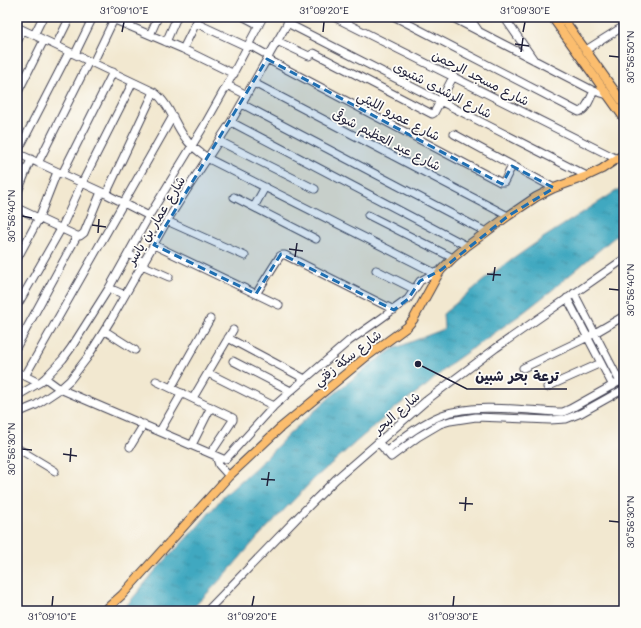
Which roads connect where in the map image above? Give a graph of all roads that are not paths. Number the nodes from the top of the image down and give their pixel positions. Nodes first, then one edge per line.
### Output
1 (43, 17) edge
2 (70, 17) edge
3 (93, 17) edge
4 (158, 17) edge
5 (177, 17) edge
6 (244, 17) edge
7 (263, 17) edge
8 (334, 17) edge
9 (395, 17) edge
10 (451, 17) edge
11 (469, 17) edge
12 (504, 17) edge
13 (552, 17) edge
14 (562, 17) edge
15 (112, 18) edge
16 (198, 20) edge
17 (289, 20) edge
18 (259, 25) junction
19 (624, 26) edge
20 (20, 28) edge
21 (479, 32) junction
22 (34, 35) junction
23 (150, 35) junction
24 (44, 40) junction
25 (278, 41) junction
26 (17, 42) edge
27 (166, 42) junction
28 (56, 45) junction
29 (248, 46) junction
30 (183, 50) junction
31 (586, 50) junction
32 (72, 53) junction
33 (268, 57) junction
34 (535, 61) junction
35 (91, 62) junction
36 (113, 72) junction
37 (234, 74) junction
38 (453, 77) junction
39 (133, 82) junction
40 (254, 83) junction
41 (227, 85) junction
42 (594, 91) junction
43 (154, 92) junction
44 (17, 94) edge
45 (247, 95) junction
46 (608, 95) junction
47 (440, 101) junction
48 (242, 104) junction
49 (624, 104) edge
50 (173, 116) junction
51 (624, 118) edge
52 (231, 122) junction
53 (454, 134) dead end
54 (219, 142) junction
55 (192, 146) junction
56 (17, 153) edge
57 (624, 154) edge
58 (207, 158) junction
59 (30, 159) junction
60 (616, 159) junction
61 (38, 163) junction
62 (512, 166) junction
63 (60, 173) junction
64 (587, 176) junction
65 (82, 183) junction
66 (265, 187) junction
67 (554, 188) junction
68 (315, 189) dead end
69 (104, 193) junction
70 (17, 194) edge
71 (234, 197) dead end
72 (124, 203) junction
73 (254, 207) junction
74 (17, 208) edge
75 (368, 215) dead end
76 (149, 216) junction
77 (508, 216) junction
78 (39, 218) junction
79 (167, 221) junction
80 (61, 229) junction
81 (486, 232) junction
82 (77, 236) junction
83 (316, 239) dead end
84 (154, 245) junction
85 (467, 246) junction
86 (128, 254) junction
87 (245, 256) dead end
88 (453, 258) junction
89 (17, 259) edge
90 (624, 259) edge
91 (143, 263) junction
92 (376, 270) dead end
93 (438, 271) junction
94 (169, 277) dead end
95 (109, 288) junction
96 (414, 289) junction
97 (256, 294) junction
98 (574, 294) junction
99 (125, 295) junction
100 (567, 298) junction
101 (279, 305) dead end
102 (17, 306) edge
103 (394, 310) junction
104 (624, 316) edge
105 (210, 319) dead end
106 (233, 330) dead end
107 (105, 331) junction
108 (591, 335) junction
109 (228, 338) junction
110 (17, 346) edge
111 (136, 350) dead end
112 (233, 361) dead end
113 (601, 363) junction
114 (523, 368) dead end
115 (17, 372) edge
116 (208, 373) junction
117 (25, 376) junction
118 (45, 378) junction
119 (305, 379) junction
120 (622, 380) edge
121 (156, 381) dead end
122 (38, 384) junction
123 (613, 386) junction
124 (547, 387) dead end
125 (171, 388) junction
126 (60, 389) junction
127 (624, 389) edge
128 (291, 391) junction
129 (182, 393) junction
130 (17, 396) edge
131 (193, 398) junction
132 (274, 406) junction
133 (211, 407) junction
134 (17, 413) edge
135 (144, 424) junction
136 (160, 431) junction
137 (379, 443) junction
138 (192, 445) junction
139 (130, 447) dead end
140 (17, 448) edge
141 (388, 454) junction
142 (213, 455) junction
143 (56, 471) dead end
144 (229, 476) junction
145 (104, 611) edge
146 (207, 611) edge

1 - 22 street
2 - 28 street
3 - 32 street
4 - 23 street
5 - 27 street
6 - 18 street
7 - 18 street, شارع عمار بن ياسر
8 - 38 street, شارع مسجد الرحمن
9 - 42 street
10 - 21 street
11 - 21 street
12 - 34 street
13 - 46 main road
14 - 31 main road
15 - 23 street
15 - 35 street
16 - 29 street
16 - 30 street
17 - 25 street, شارع عمار بن ياسر
17 - 47 street, شارع الرشدى شتيوى
18 - 29 street, شارع عمار بن ياسر
19 - 31 street
20 - 22 street
20 - 26 street
21 - 34 street
22 - 24 street
23 - 27 street
24 - 28 street
24 - 44 street
25 - 33 street, شارع عمار بن ياسر
25 - 47 street
27 - 30 street
28 - 32 street
29 - 33 street
29 - 37 street, شارع عمار بن ياسر
30 - 37 street
31 - 49 main road
32 - 35 street
32 - 56 street
33 - 40 street, شارع عمار بن ياسر
33 - 62 street, شارع عمرو الليثي
34 - 42 street
35 - 36 street
35 - 61 street
36 - 39 street
36 - 63 street
37 - 41 street, شارع عمار بن ياسر
38 - 47 street
38 - 60 street, شارع مسجد الرحمن
39 - 43 street
39 - 65 street
40 - 45 street, شارع عمار بن ياسر
40 - 77 street, شارع عبد العظيم شوقى
41 - 45 street
41 - 55 street, شارع عمار بن ياسر
42 - 46 street
43 - 50 street
43 - 69 street
45 - 48 street, شارع عمار بن ياسر
46 - 51 main road
47 - 64 street, شارع الرشدى شتيوى
48 - 52 street, شارع عمار بن ياسر
48 - 81 street
50 - 55 street
50 - 72 street
52 - 54 street, شارع عمار بن ياسر
52 - 85 street
53 - 62 street
54 - 58 street, شارع عمار بن ياسر
54 - 68 street
55 - 58 street
55 - 76 street, شارع عمار بن ياسر
56 - 59 street
57 - 60 main road, شارع سكة زفتي
58 - 66 street
58 - 79 street, شارع عمار بن ياسر
59 - 61 street
59 - 70 street
60 - 64 main road, شارع سكة زفتي
61 - 63 street
62 - 67 street
63 - 65 street
63 - 78 street
64 - 67 main road, شارع سكة زفتي
65 - 69 street
65 - 80 street
66 - 73 street
66 - 93 street
67 - 77 main road, شارع سكة زفتي
69 - 72 street
69 - 82 street
71 - 73 street
72 - 76 street
72 - 117 street
73 - 83 street
74 - 78 street
75 - 88 street
76 - 86 street, شارع عمار بن ياسر
77 - 81 main road, شارع سكة زفتي
78 - 80 street
78 - 89 street
79 - 84 street, شارع عمار بن ياسر
79 - 87 street
80 - 82 street
80 - 102 street
81 - 85 main road, شارع سكة زفتي
82 - 110 street
84 - 91 street, شارع عمار بن ياسر
84 - 97 street
85 - 88 main road, شارع سكة زفتي
86 - 91 street
86 - 95 street, شارع عمار بن ياسر
88 - 93 main road, شارع سكة زفتي
90 - 98 street, شارع البحر
91 - 94 street
91 - 99 street, شارع عمار بن ياسر
92 - 96 street
93 - 96 street
93 - 144 main road, شارع سكة زفتي
95 - 99 street
95 - 118 street, شارع عمار بن ياسر
96 - 103 street
97 - 101 street
97 - 103 street
98 - 100 street, شارع البحر
98 - 108 street
99 - 107 street, شارع عمار بن ياسر
100 - 108 street
100 - 137 street, شارع البحر
103 - 119 street
104 - 108 street
105 - 125 street
106 - 109 street
107 - 111 street
107 - 126 street, شارع عمار بن ياسر
108 - 113 street
108 - 114 street
108 - 120 street
109 - 116 street
109 - 119 street
112 - 128 street
113 - 123 street
113 - 124 street
115 - 117 street
116 - 131 street
116 - 132 street
117 - 122 street
118 - 122 street, شارع عمار بن ياسر
118 - 126 street
119 - 128 street
120 - 123 street
121 - 125 street
122 - 130 street, شارع عمار بن ياسر
123 - 141 street
125 - 129 street
126 - 134 street, شارع عمار بن ياسر
126 - 135 street
127 - 141 street
128 - 132 street
129 - 131 street
129 - 136 street
131 - 133 street
132 - 142 street
133 - 138 street
133 - 142 street
135 - 136 street
135 - 139 street
136 - 138 street
137 - 141 street
137 - 146 street, شارع البحر
138 - 142 street
140 - 143 street
142 - 144 street
144 - 145 main road, شارع سكة زفتي

